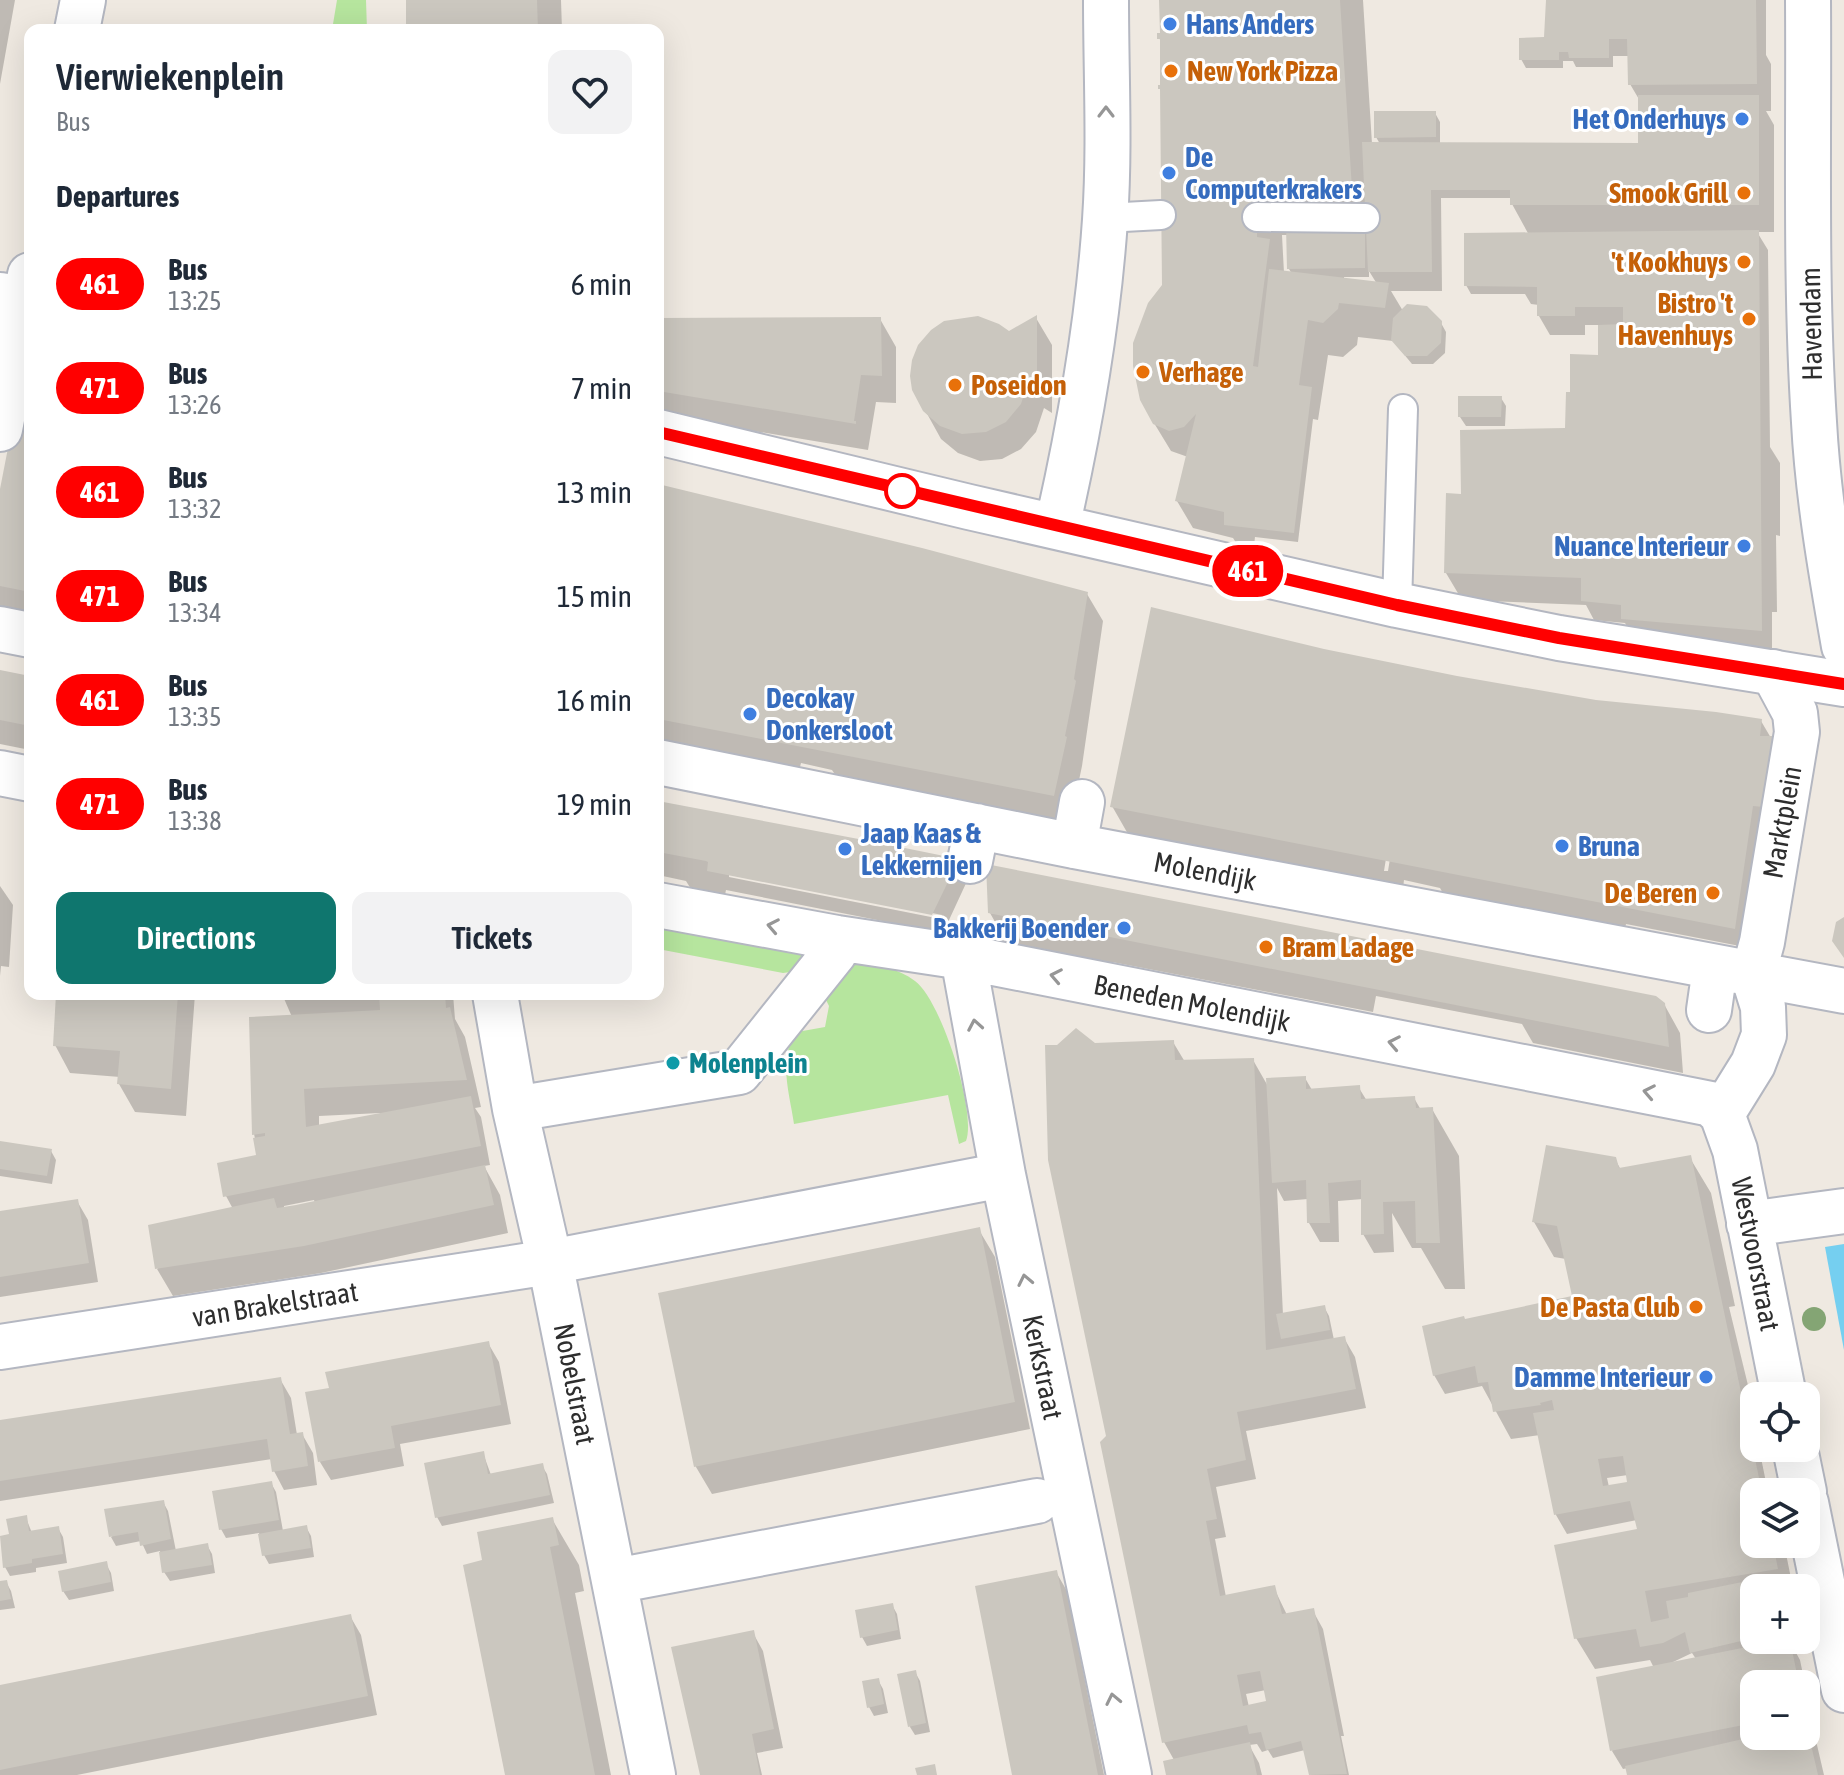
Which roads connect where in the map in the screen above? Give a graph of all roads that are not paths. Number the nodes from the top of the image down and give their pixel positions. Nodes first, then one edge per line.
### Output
1 (83, 0) edge
2 (1106, 0) edge
3 (1808, 0) edge
4 (78, 24) edge
5 (1106, 204) junction
6 (1161, 215) dead end
7 (1257, 217) dead end
8 (1365, 218) dead end
9 (21, 293) edge
10 (1403, 409) dead end
11 (1829, 422) edge
12 (0, 429) edge
13 (664, 433) edge
14 (1057, 527) junction
15 (1397, 605) junction
16 (0, 629) edge
17 (24, 634) edge
18 (1844, 646) edge
19 (1773, 672) junction
20 (1844, 684) edge
21 (664, 764) edge
22 (0, 773) edge
23 (24, 778) edge
24 (1082, 802) dead end
25 (1074, 846) junction
26 (664, 906) edge
27 (837, 938) junction
28 (963, 957) junction
29 (1734, 971) junction
30 (1844, 991) edge
31 (496, 1000) edge
32 (1709, 1010) dead end
33 (515, 1109) junction
34 (1722, 1114) junction
35 (1003, 1175) junction
36 (1844, 1211) edge
37 (1749, 1224) junction
38 (550, 1262) junction
39 (0, 1347) edge
40 (1781, 1382) edge
41 (1037, 1501) dead end
42 (1817, 1558) edge
43 (615, 1581) junction
44 (1844, 1690) edge
45 (653, 1775) edge
46 (1129, 1775) edge

1 - 4 street
5 -> 2 street
3 - 11 street, Havendam
5 - 6 lane
5 - 14 street
7 - 8 lane
9 - 12 street
10 - 15 lane
11 - 18 street, Havendam
13 - 14 street
14 - 15 street
15 - 19 street
16 - 17 street
19 - 20 street
19 - 29 street, Marktplein
21 - 25 street, Molendijk
22 - 23 street
24 - 25 street
25 - 29 street, Molendijk
27 -> 26 street, Beneden Molendijk
27 - 28 street, Beneden Molendijk
27 - 33 street
34 -> 28 street, Beneden Molendijk
35 -> 28 street, Kerkstraat
29 - 30 street
29 - 32 street
29 - 34 street, Marktplein
31 - 33 street, Nobelstraat
33 - 38 street, Nobelstraat
34 - 37 street, Westvoorstraat
35 - 38 street, van Brakelstraat
46 -> 35 street, Kerkstraat
36 - 37 street
37 - 40 street, Westvoorstraat
38 - 39 street, van Brakelstraat
38 - 43 street, Nobelstraat
41 - 43 street
42 - 44 street
43 - 45 street, Nobelstraat

